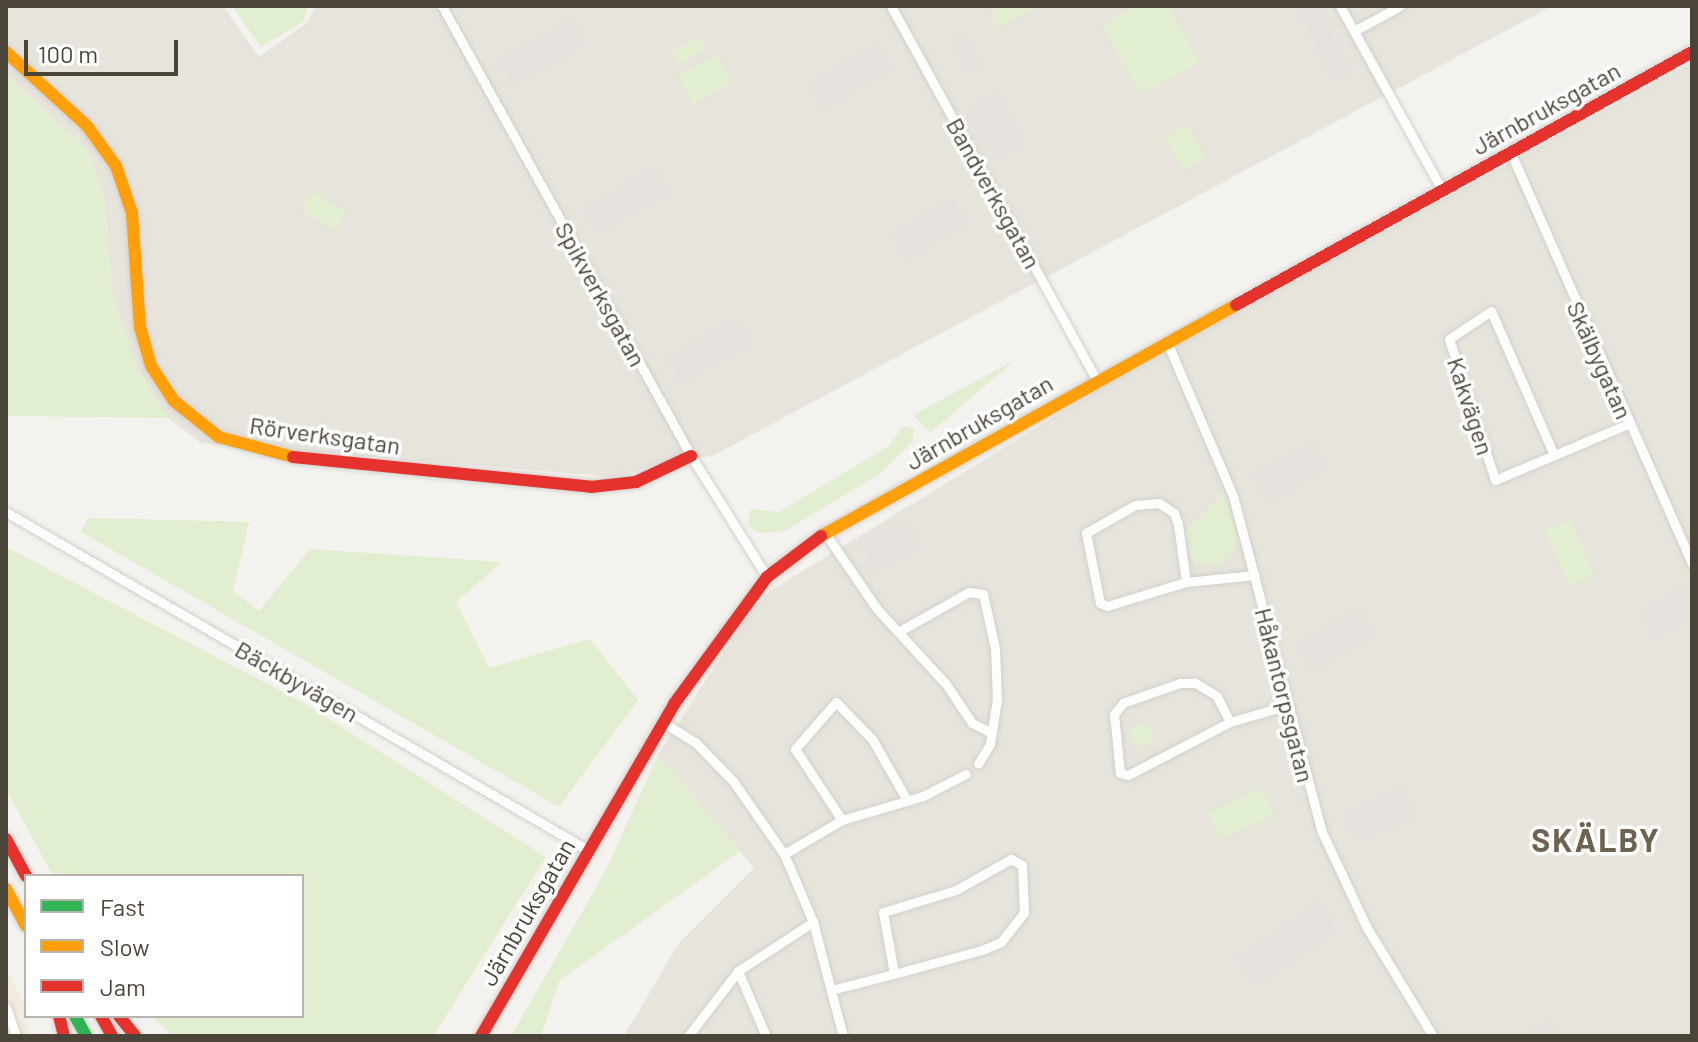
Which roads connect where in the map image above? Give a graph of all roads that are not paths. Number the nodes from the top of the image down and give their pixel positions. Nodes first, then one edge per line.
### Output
1 (442, 6) edge
2 (891, 6) edge
3 (1340, 6) edge
4 (1400, 6) edge
5 (1354, 31) junction
6 (6, 52) edge
7 (1692, 52) edge
8 (1511, 153) junction
9 (1442, 190) junction
10 (1167, 342) junction
11 (1097, 380) junction
12 (1628, 424) junction
13 (1554, 455) junction
14 (691, 456) junction
15 (6, 512) edge
16 (825, 533) junction
17 (1692, 564) edge
18 (1255, 575) junction
19 (767, 577) junction
20 (1186, 582) junction
21 (898, 632) junction
22 (1285, 706) junction
23 (1230, 722) junction
24 (664, 723) junction
25 (992, 733) junction
26 (978, 764) dead end
27 (966, 774) dead end
28 (907, 800) junction
29 (842, 820) junction
30 (6, 839) edge
31 (588, 850) junction
32 (784, 854) junction
33 (25, 874) edge
34 (6, 889) edge
35 (24, 922) edge
36 (813, 922) junction
37 (738, 971) junction
38 (894, 974) junction
39 (831, 990) junction
40 (6, 1007) edge
41 (76, 1018) edge
42 (102, 1018) edge
43 (121, 1018) edge
44 (16, 1036) edge
45 (86, 1036) edge
46 (112, 1036) edge
47 (135, 1036) edge
48 (481, 1036) edge
49 (688, 1036) edge
50 (766, 1036) edge
51 (843, 1036) edge
52 (1433, 1036) edge

1 - 14 street, Spikverksgatan
2 - 11 street, Bandverksgatan
3 - 5 street
4 - 5 street
5 - 9 street
6 - 14 main road, Rörverksgatan
7 - 8 main road, Järnbruksgatan
8 - 9 main road, Järnbruksgatan
8 - 12 street, Skälbygatan
9 - 10 main road, Järnbruksgatan
10 - 11 main road, Järnbruksgatan
10 - 18 street, Håkantorpsgatan
11 - 16 main road, Järnbruksgatan
12 - 13 street, Kakvägen
12 - 17 street, Skälbygatan
13 - 13 street, Kakvägen
14 - 19 street, Spikverksgatan
15 - 31 street, Bäckbyvägen
16 - 19 main road, Järnbruksgatan
16 - 21 street
18 - 20 street
18 - 22 street, Håkantorpsgatan
19 - 24 main road, Järnbruksgatan
20 - 20 street
21 - 25 street
21 - 25 street
22 - 23 street
22 - 52 street, Håkantorpsgatan
23 - 23 street
24 - 31 main road, Järnbruksgatan
24 - 32 street
25 - 26 street
27 - 28 street
28 - 29 street
28 - 29 street
29 - 32 street
30 - 33 main road
31 - 48 main road, Järnbruksgatan
32 - 36 street
34 - 35 main road
36 - 37 street
36 - 39 street
37 - 49 street
37 - 50 street
38 - 38 street
38 - 39 street
39 - 51 street
40 - 44 street
41 - 45 main road
42 - 46 main road
43 - 47 main road

